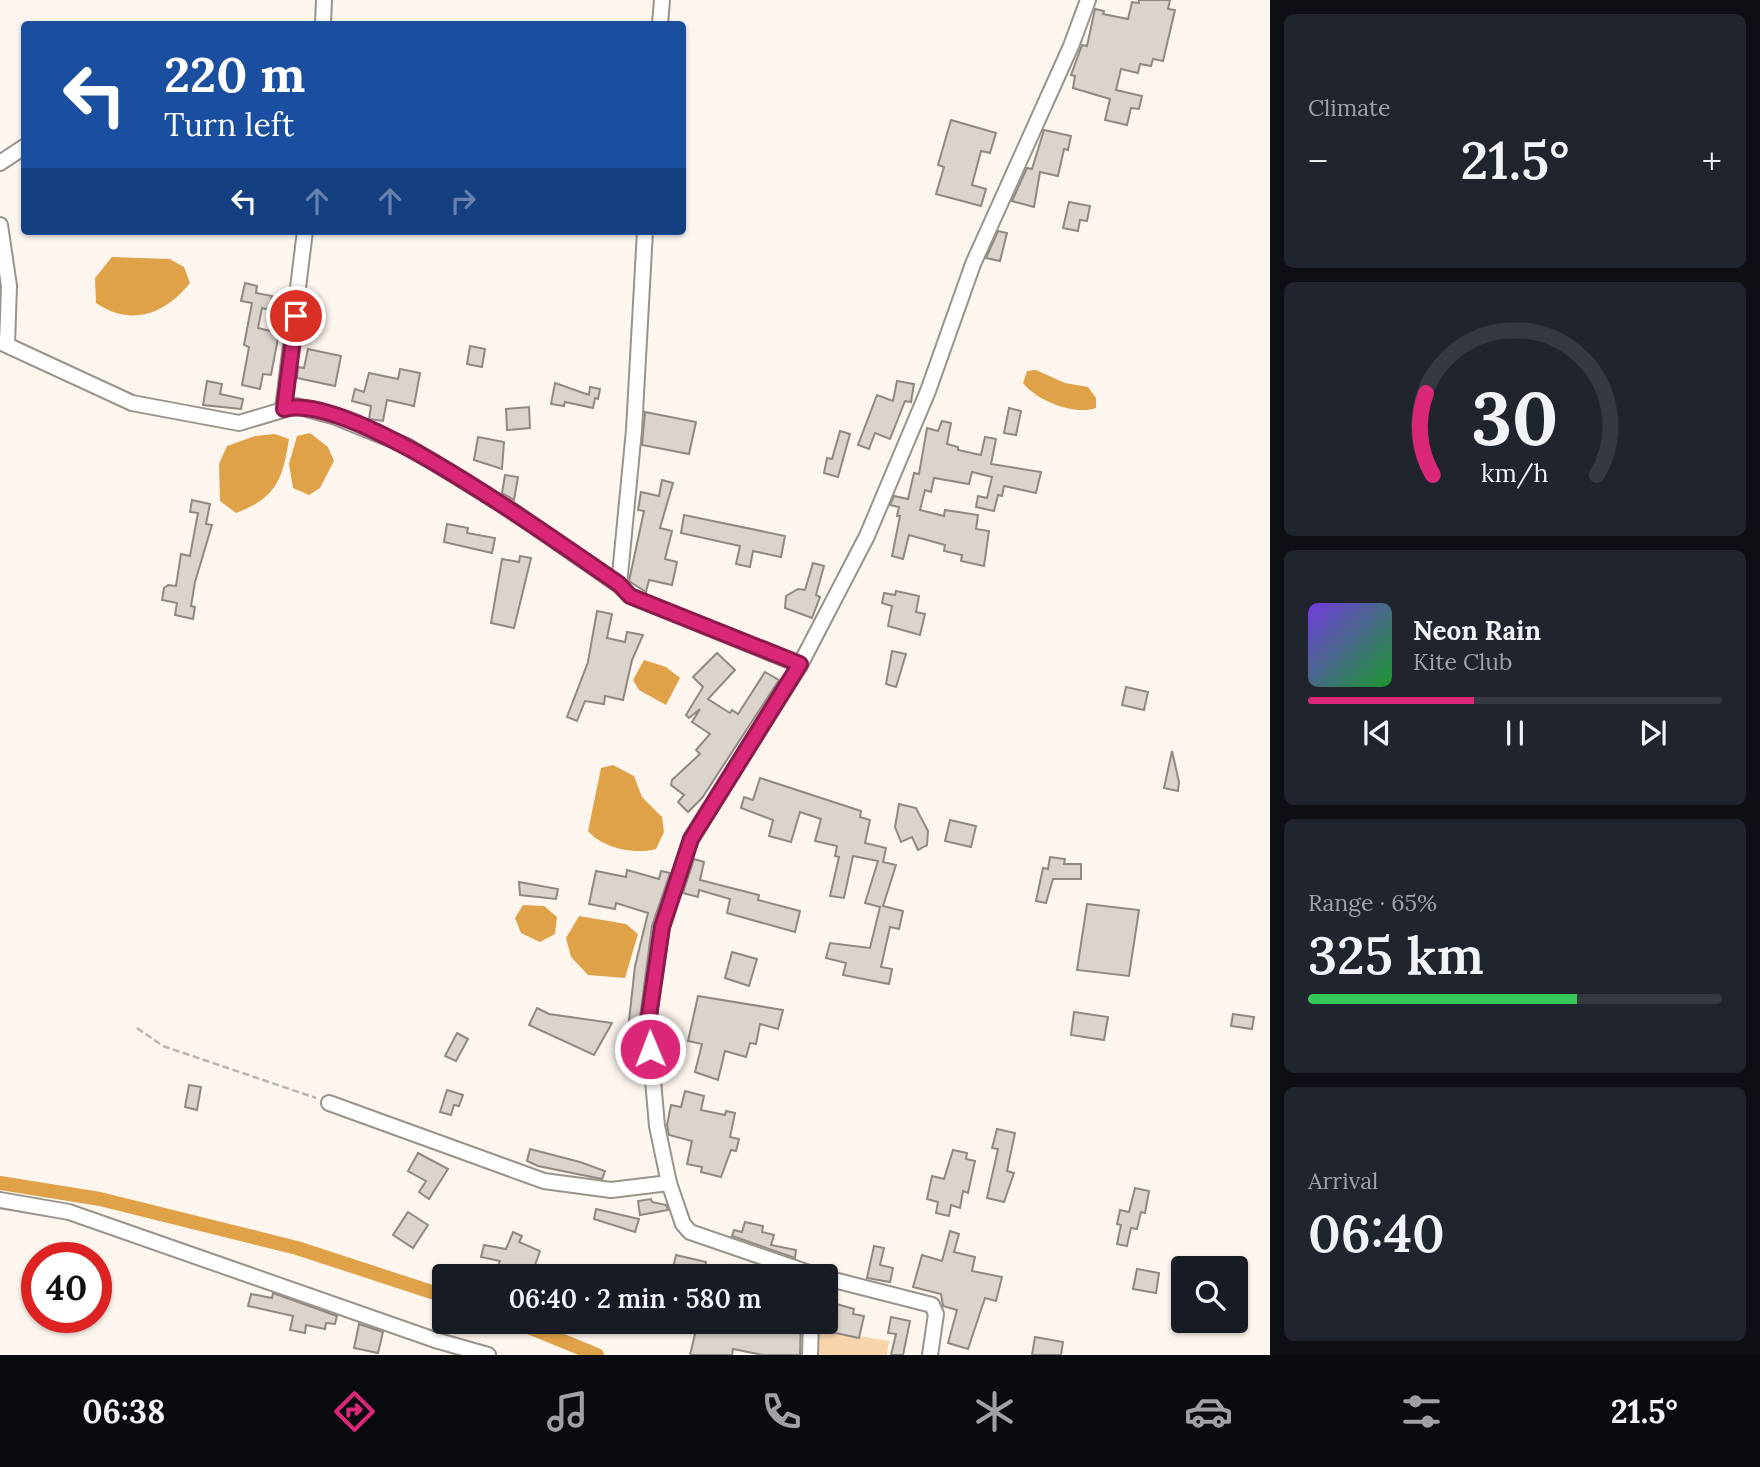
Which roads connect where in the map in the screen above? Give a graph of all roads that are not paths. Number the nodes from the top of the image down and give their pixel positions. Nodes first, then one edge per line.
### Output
1 (324, 0) edge
2 (662, 0) edge
3 (1088, 0) edge
4 (323, 21) edge
5 (660, 21) edge
6 (21, 149) edge
7 (0, 163) edge
8 (0, 225) edge
9 (305, 235) edge
10 (645, 235) edge
11 (4, 343) edge
12 (284, 409) junction
13 (619, 584) junction
14 (800, 664) junction
15 (329, 1103) road end
16 (669, 1183) junction
17 (0, 1200) edge
18 (784, 1264) edge
19 (838, 1281) edge
20 (811, 1334) edge
21 (488, 1355) edge
22 (810, 1355) edge
23 (930, 1355) edge

1 - 4 street
2 - 5 street
3 - 14 street
6 - 7 street
8 - 11 street
9 - 12 street
10 - 13 street
11 - 12 street
12 - 13 street
13 - 14 street
14 - 16 street
15 - 16 street
16 - 18 street
17 - 21 street
19 - 23 street
20 - 22 street

